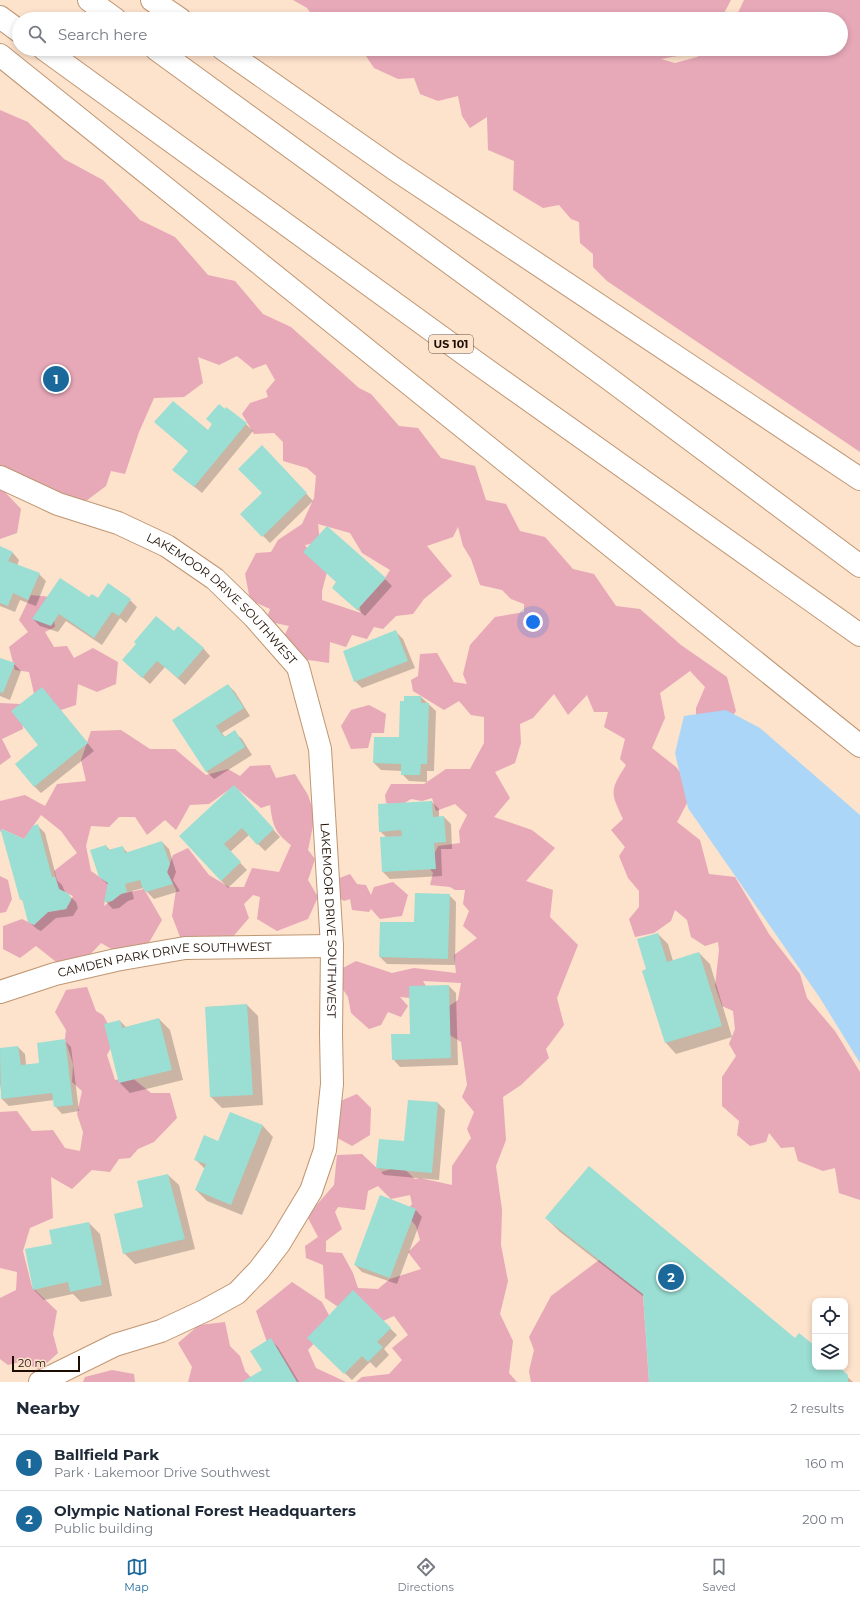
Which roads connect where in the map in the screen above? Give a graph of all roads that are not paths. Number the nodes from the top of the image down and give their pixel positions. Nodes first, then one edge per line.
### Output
1 (89, 0) edge
2 (152, 0) edge
3 (105, 12) edge
4 (170, 12) edge
5 (0, 17) edge
6 (12, 26) edge
7 (0, 55) edge
8 (54, 56) edge
9 (166, 56) edge
10 (233, 56) edge
11 (0, 477) edge
12 (860, 479) edge
13 (860, 566) edge
14 (860, 636) edge
15 (860, 746) edge
16 (332, 946) junction
17 (0, 992) edge
18 (40, 1382) edge

1 - 3 main road
2 - 4 main road
5 - 6 main road
7 - 15 main road
8 - 14 main road, US 101
9 - 13 main road
10 - 12 main road
11 - 16 main road, LAKEMOOR DRIVE SOUTHWEST
16 - 17 main road, CAMDEN PARK DRIVE SOUTHWEST
16 - 18 main road, LAKEMOOR DRIVE SOUTHWEST

